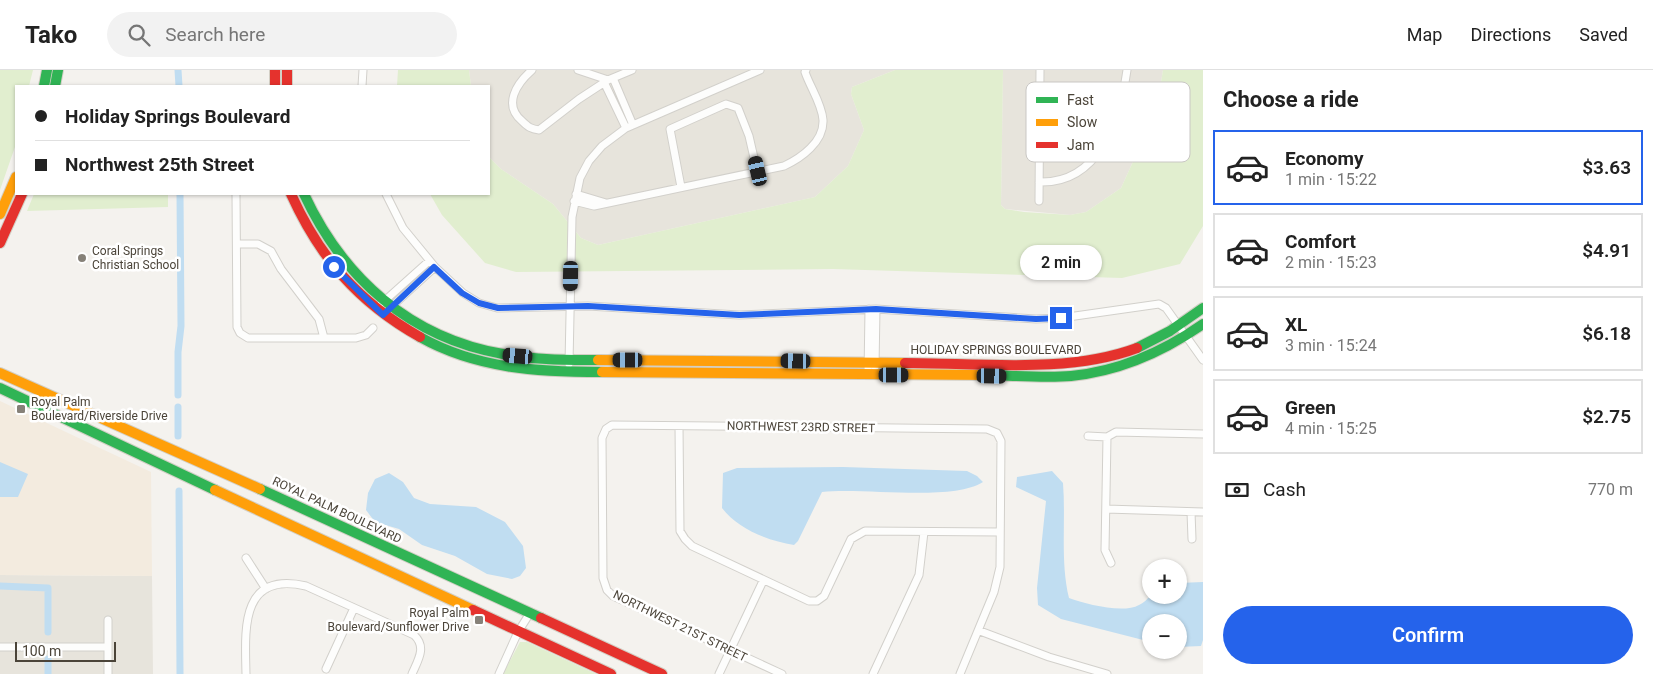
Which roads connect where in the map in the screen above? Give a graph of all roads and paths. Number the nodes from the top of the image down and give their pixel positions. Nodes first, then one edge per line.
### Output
1 (47, 70) edge
2 (58, 70) edge
3 (275, 70) edge
4 (287, 70) edge
5 (363, 70) edge
6 (532, 70) edge
7 (578, 70) edge
8 (632, 70) edge
9 (760, 70) edge
10 (806, 70) edge
11 (608, 80) junction
12 (44, 85) edge
13 (55, 85) edge
14 (275, 85) edge
15 (287, 85) edge
16 (362, 85) edge
17 (633, 125) junction
18 (626, 128) junction
19 (1039, 162) edge
20 (1091, 162) edge
21 (758, 171) junction
22 (15, 178) edge
23 (1039, 182) junction
24 (681, 187) junction
25 (21, 195) edge
26 (236, 195) edge
27 (291, 195) edge
28 (304, 195) edge
29 (386, 195) edge
30 (575, 198) junction
31 (1039, 201) dead end
32 (0, 213) edge
33 (4, 224) edge
34 (0, 243) edge
35 (237, 244) junction
36 (432, 264) junction
37 (388, 304) junction
38 (570, 307) junction
39 (1203, 308) edge
40 (872, 309) junction
41 (379, 312) junction
42 (1203, 324) edge
43 (1178, 326) junction
44 (373, 328) dead end
45 (1186, 336) junction
46 (324, 338) junction
47 (569, 360) junction
48 (1203, 360) edge
49 (872, 363) junction
50 (569, 372) junction
51 (0, 373) edge
52 (871, 375) junction
53 (0, 388) edge
54 (679, 426) junction
55 (1203, 434) edge
56 (1088, 436) dead end
57 (1108, 437) junction
58 (1106, 509) junction
59 (1191, 512) junction
60 (1203, 512) edge
61 (924, 532) junction
62 (1000, 532) junction
63 (1192, 539) dead end
64 (246, 558) dead end
65 (1111, 563) dead end
66 (764, 581) junction
67 (266, 589) junction
68 (607, 590) joint
69 (354, 608) junction
70 (530, 614) junction
71 (108, 620) dead end
72 (980, 631) junction
73 (518, 632) junction
74 (0, 647) edge
75 (107, 647) junction
76 (730, 651) junction
77 (326, 669) dead end
78 (108, 674) edge
79 (246, 674) edge
80 (412, 674) edge
81 (499, 674) edge
82 (611, 674) edge
83 (662, 674) edge
84 (719, 674) edge
85 (782, 674) edge
86 (873, 674) edge
87 (960, 674) edge
88 (1107, 674) edge

1 - 12 street
2 - 13 street
3 - 14 street
4 - 15 street
5 - 16 street
6 - 11 street
7 - 11 street
8 - 11 street
9 - 17 street
10 - 21 street
11 - 17 street
11 - 18 street
17 - 18 street
18 - 30 street
19 - 23 street
20 - 23 street
21 - 24 street
21 - 24 street
22 - 32 street
23 - 31 street
24 - 30 street
25 - 33 street
26 - 35 street
27 - 41 street, HOLIDAY SPRINGS BOULEVARD
28 - 37 street, HOLIDAY SPRINGS BOULEVARD
29 - 36 street
30 - 38 street
32 - 33 street
33 - 34 street
35 - 46 street
35 - 46 street
36 - 37 street
36 - 38 street
37 - 41 street
37 - 47 street, HOLIDAY SPRINGS BOULEVARD
38 - 40 street
38 - 47 street
39 - 43 street, HOLIDAY SPRINGS BOULEVARD
40 - 43 street
40 - 49 street
41 - 50 street, HOLIDAY SPRINGS BOULEVARD
42 - 45 street, HOLIDAY SPRINGS BOULEVARD
43 - 45 street
43 - 49 street, HOLIDAY SPRINGS BOULEVARD
44 - 46 street
45 - 48 street
45 - 52 street, HOLIDAY SPRINGS BOULEVARD
47 - 49 street, HOLIDAY SPRINGS BOULEVARD
47 - 50 street
49 - 52 street
50 - 52 street, HOLIDAY SPRINGS BOULEVARD
51 - 70 street, ROYAL PALM BOULEVARD
53 - 73 street
54 - 62 street, NORTHWEST 23RD STREET
54 - 66 street
54 - 68 street, NORTHWEST 23RD STREET
55 - 57 street
56 - 57 street
57 - 58 street
58 - 59 street
58 - 65 street
59 - 60 street
59 - 63 street
61 - 62 street
61 - 66 street
61 - 86 street
62 - 72 street
64 - 67 street
66 - 76 street
67 - 69 street
67 - 79 street
68 - 76 street, NORTHWEST 21ST STREET
69 - 77 street
69 - 80 street
70 - 73 street
70 - 83 street, ROYAL PALM BOULEVARD
71 - 75 street
72 - 87 street
72 - 88 street
73 - 81 street
73 - 82 street
74 - 75 street
75 - 78 street
76 - 84 street
76 - 85 street, NORTHWEST 21ST STREET

